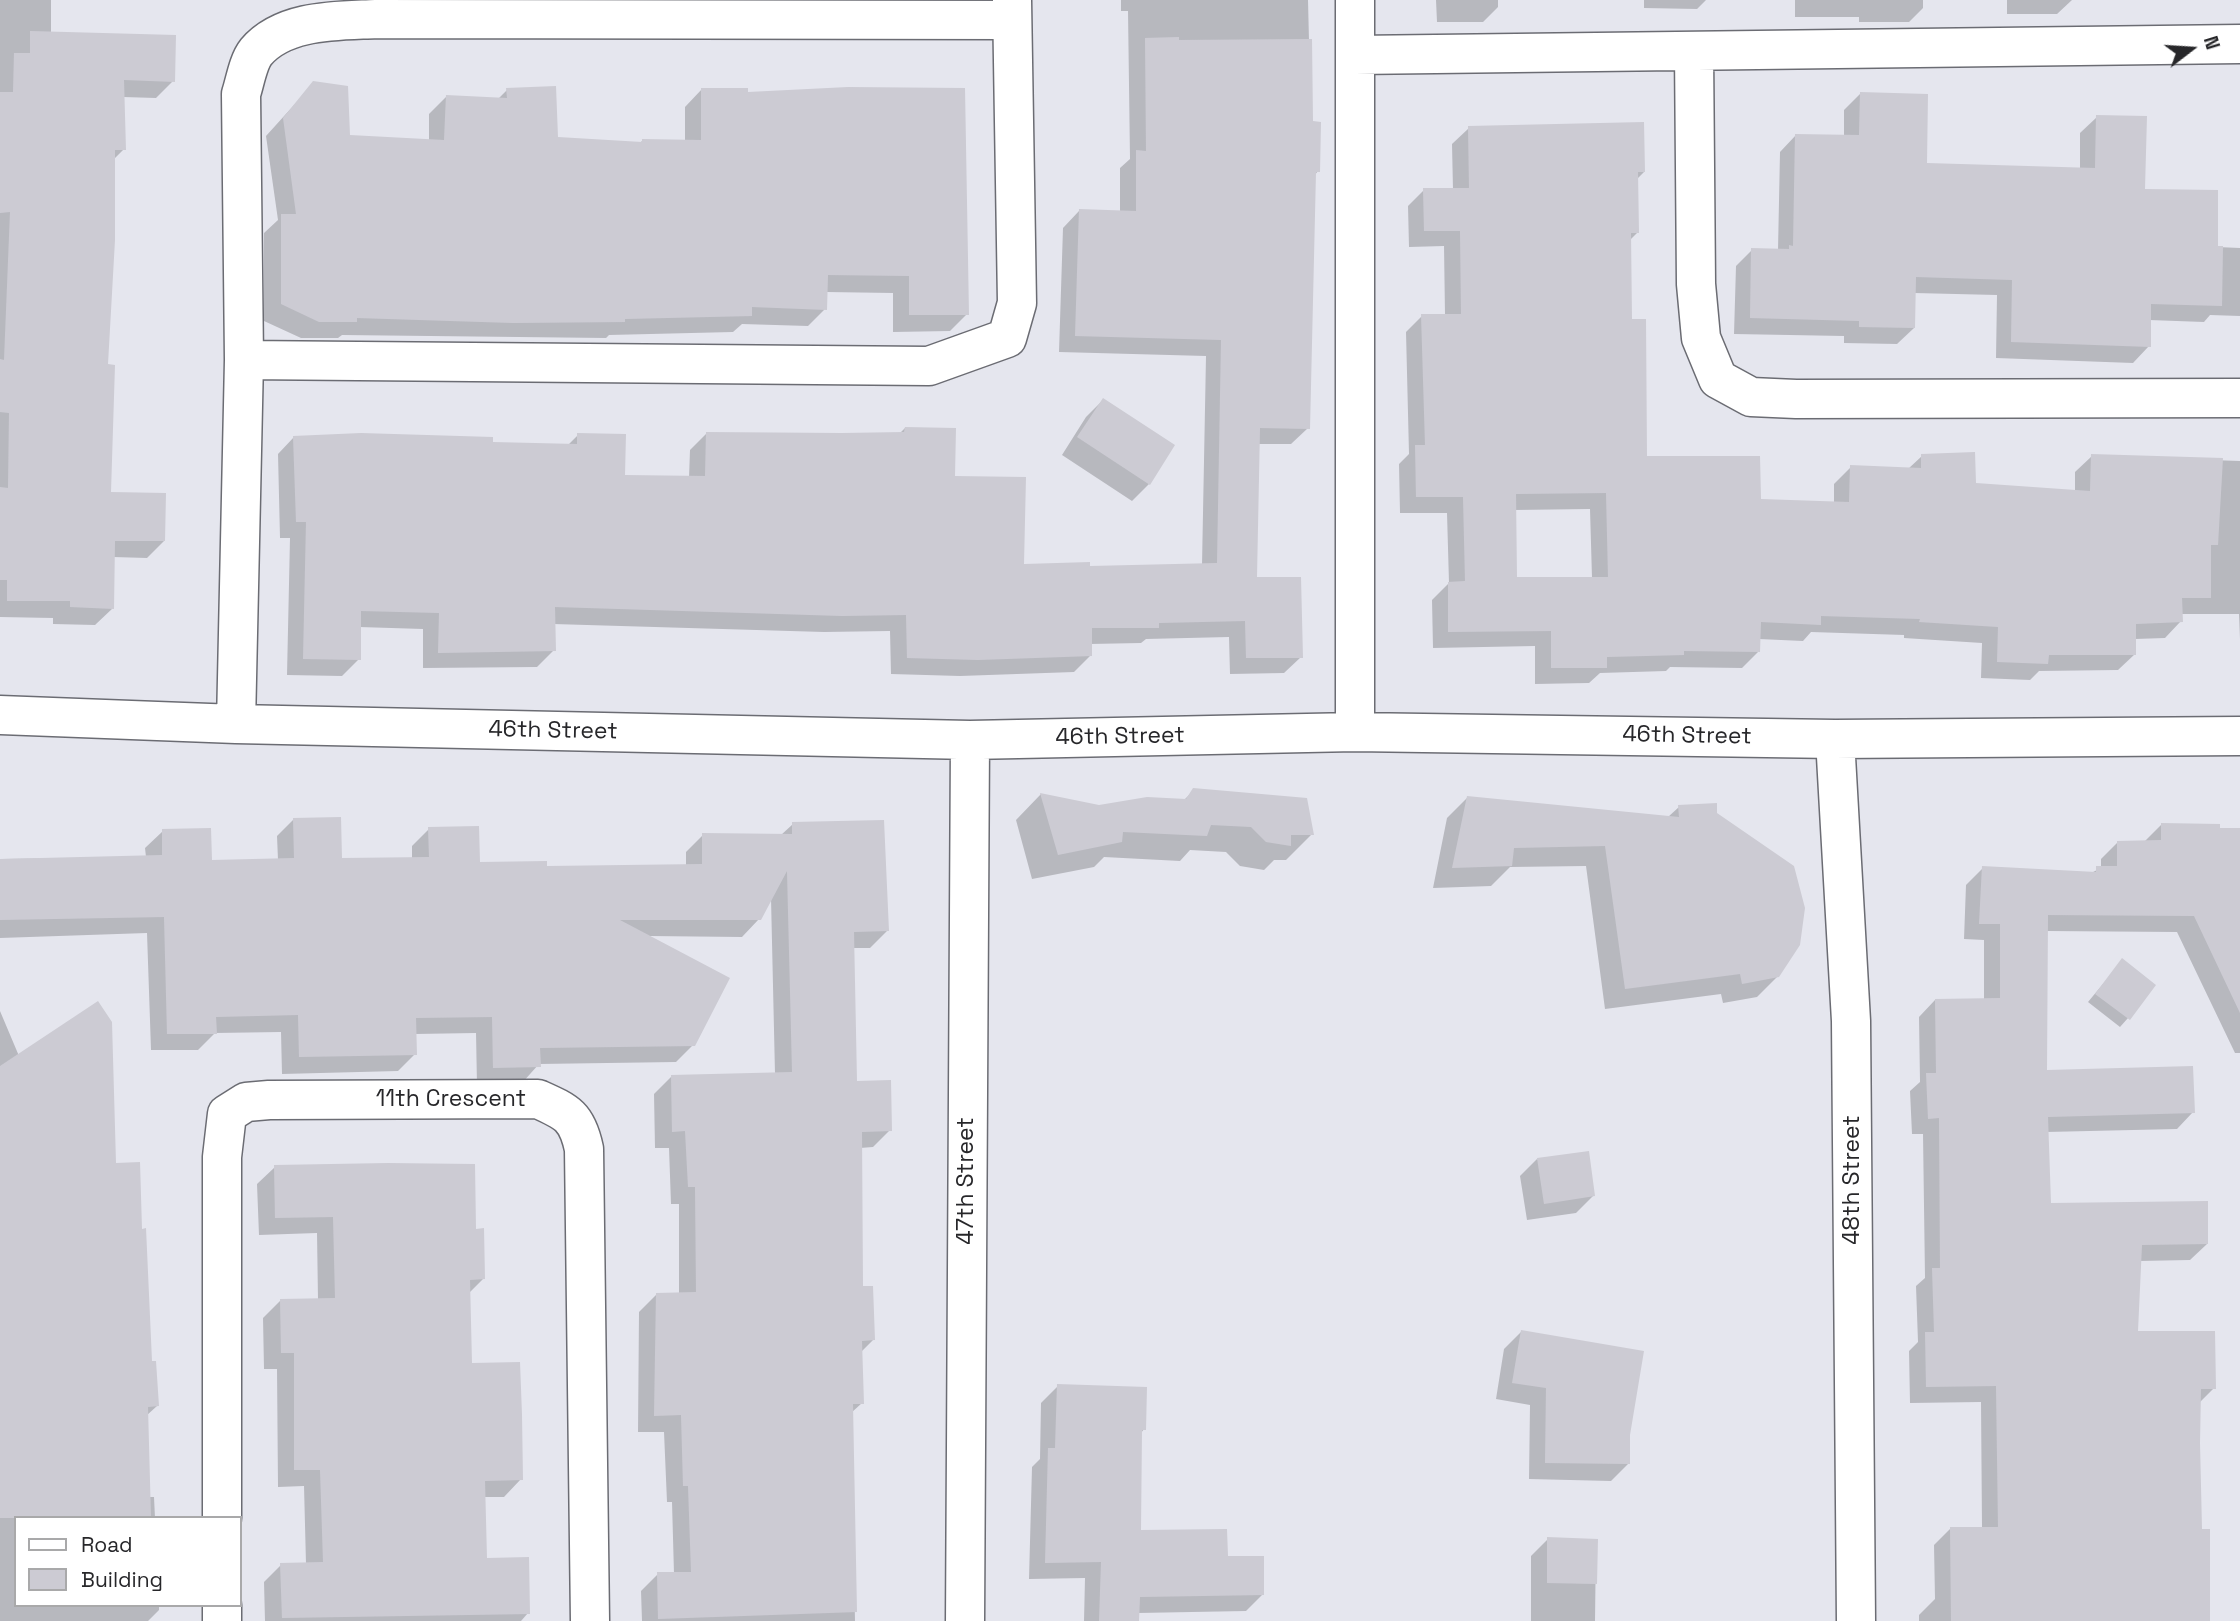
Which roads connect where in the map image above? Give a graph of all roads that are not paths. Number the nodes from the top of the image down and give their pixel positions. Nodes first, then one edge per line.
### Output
1 (1355, 0) edge
2 (1012, 10) edge
3 (2240, 44) edge
4 (1694, 51) junction
5 (1355, 55) junction
6 (244, 360) junction
7 (2240, 397) edge
8 (0, 715) edge
9 (236, 724) junction
10 (1355, 732) junction
11 (2240, 736) edge
12 (1835, 738) junction
13 (970, 740) junction
14 (222, 1516) edge
15 (590, 1621) edge
16 (965, 1621) edge
17 (1856, 1621) edge

1 - 5 street
2 - 6 street
2 - 6 street
3 - 4 street
4 - 5 street
4 - 7 street
5 - 10 street
6 - 9 street
8 - 9 street, 46th Street
9 - 13 street, 46th Street
10 - 12 street, 46th Street
10 - 13 street, 46th Street
11 - 12 street, 46th Street
12 - 17 street, 48th Street
13 - 16 street, 47th Street
14 - 15 street, 11th Crescent

